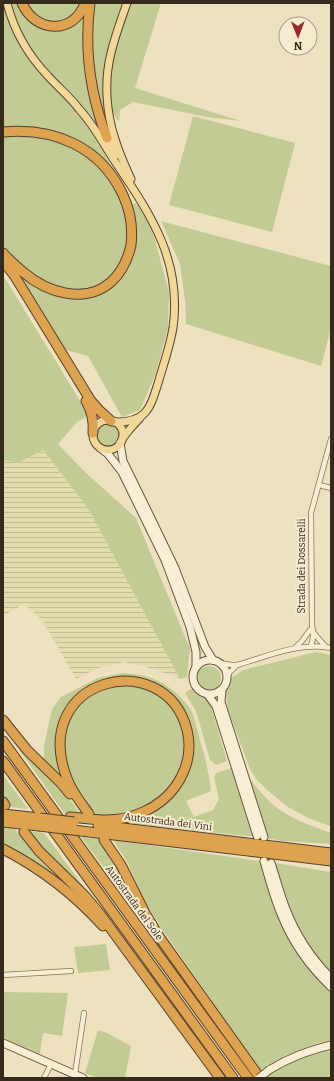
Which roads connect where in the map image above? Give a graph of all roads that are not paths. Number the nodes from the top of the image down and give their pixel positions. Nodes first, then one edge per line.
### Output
1 (7, 3) edge
2 (22, 3) edge
3 (85, 3) edge
4 (90, 3) edge
5 (127, 3) edge
6 (3, 132) edge
7 (107, 138) joint
8 (136, 192) junction
9 (3, 253) edge
10 (3, 260) edge
11 (3, 267) edge
12 (144, 414) junction
13 (112, 421) junction
14 (93, 432) junction
15 (331, 439) edge
16 (121, 441) junction
17 (100, 448) junction
18 (319, 484) junction
19 (331, 488) edge
20 (312, 630) junction
21 (311, 646) junction
22 (326, 647) junction
23 (295, 648) junction
24 (331, 648) edge
25 (213, 660) junction
26 (220, 664) junction
27 (237, 665) junction
28 (196, 667) junction
29 (227, 677) junction
30 (222, 690) junction
31 (208, 694) junction
32 (3, 720) edge
33 (3, 741) edge
34 (3, 761) edge
35 (4, 807) edge
36 (72, 820) junction
37 (37, 821) junction
38 (3, 822) edge
39 (24, 832) dead end
40 (104, 840) dead end
41 (3, 849) edge
42 (246, 851) junction
43 (331, 853) edge
44 (331, 861) edge
45 (331, 866) edge
46 (71, 971) dead end
47 (3, 975) edge
48 (331, 978) edge
49 (331, 987) edge
50 (154, 988) junction
51 (84, 1013) dead end
52 (3, 1044) edge
53 (331, 1045) edge
54 (51, 1064) junction
55 (75, 1074) junction
56 (44, 1078) edge
57 (83, 1078) edge
58 (220, 1078) edge
59 (233, 1078) edge
60 (248, 1078) edge
61 (259, 1078) edge

1 - 8 main road
2 - 3 highway
4 - 7 highway
5 - 8 main road
6 - 9 highway
7 - 8 main road
8 - 12 main road
10 - 13 highway
11 - 14 highway
12 - 13 main road
12 - 16 main road
13 - 14 main road
13 - 16 main road
14 - 17 main road
15 - 18 street, Strada dei Dossarelli
16 - 17 main road
16 - 25 main road
17 - 28 main road
18 - 19 street
18 - 20 street, Strada dei Dossarelli
20 - 21 street, Strada dei Dossarelli
20 - 22 street, Strada dei Dossarelli
20 - 23 street
21 - 22 street
21 - 23 street
22 - 24 street
23 - 27 street
25 - 26 main road
25 - 28 main road
26 - 27 street
26 - 29 main road
27 - 29 street
28 - 31 main road
29 - 30 main road
30 - 31 main road
30 - 31 main road
32 - 36 highway
33 - 60 highway, Autostrada del Sole
34 - 59 highway
35 - 37 highway, Autostrada dei Vini
36 - 37 highway, bridge
36 - 43 highway, Autostrada dei Vini
37 - 38 highway, Autostrada dei Vini
37 - 42 highway, Autostrada dei Vini, bridge
39 - 50 highway
40 - 61 highway
41 - 50 highway
42 - 44 highway, Autostrada dei Vini
42 - 45 highway
46 - 47 street
48 - 49 main road
50 - 58 highway
51 - 55 street
52 - 54 main road
53 - 61 main road, bridge
54 - 55 main road
54 - 56 street
55 - 57 main road

